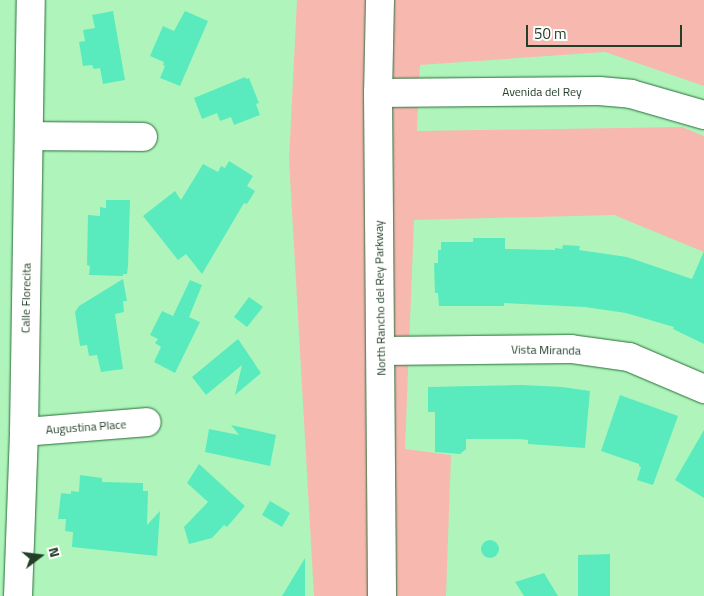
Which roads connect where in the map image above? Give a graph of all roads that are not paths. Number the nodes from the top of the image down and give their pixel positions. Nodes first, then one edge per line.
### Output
1 (31, 0) edge
2 (380, 0) edge
3 (378, 93) junction
4 (704, 115) edge
5 (29, 136) junction
6 (143, 137) dead end
7 (381, 351) junction
8 (704, 389) edge
9 (147, 422) dead end
10 (24, 432) junction
11 (18, 596) edge
12 (382, 596) edge

1 - 5 street, Calle Florecita
2 - 3 street, North Rancho del Rey Parkway
3 - 4 street, Avenida del Rey
3 - 7 street, North Rancho del Rey Parkway
5 - 6 street
5 - 10 street, Calle Florecita
7 - 8 street, Vista Miranda
7 - 12 street, North Rancho del Rey Parkway
9 - 10 street, Augustina Place
10 - 11 street, Calle Florecita

